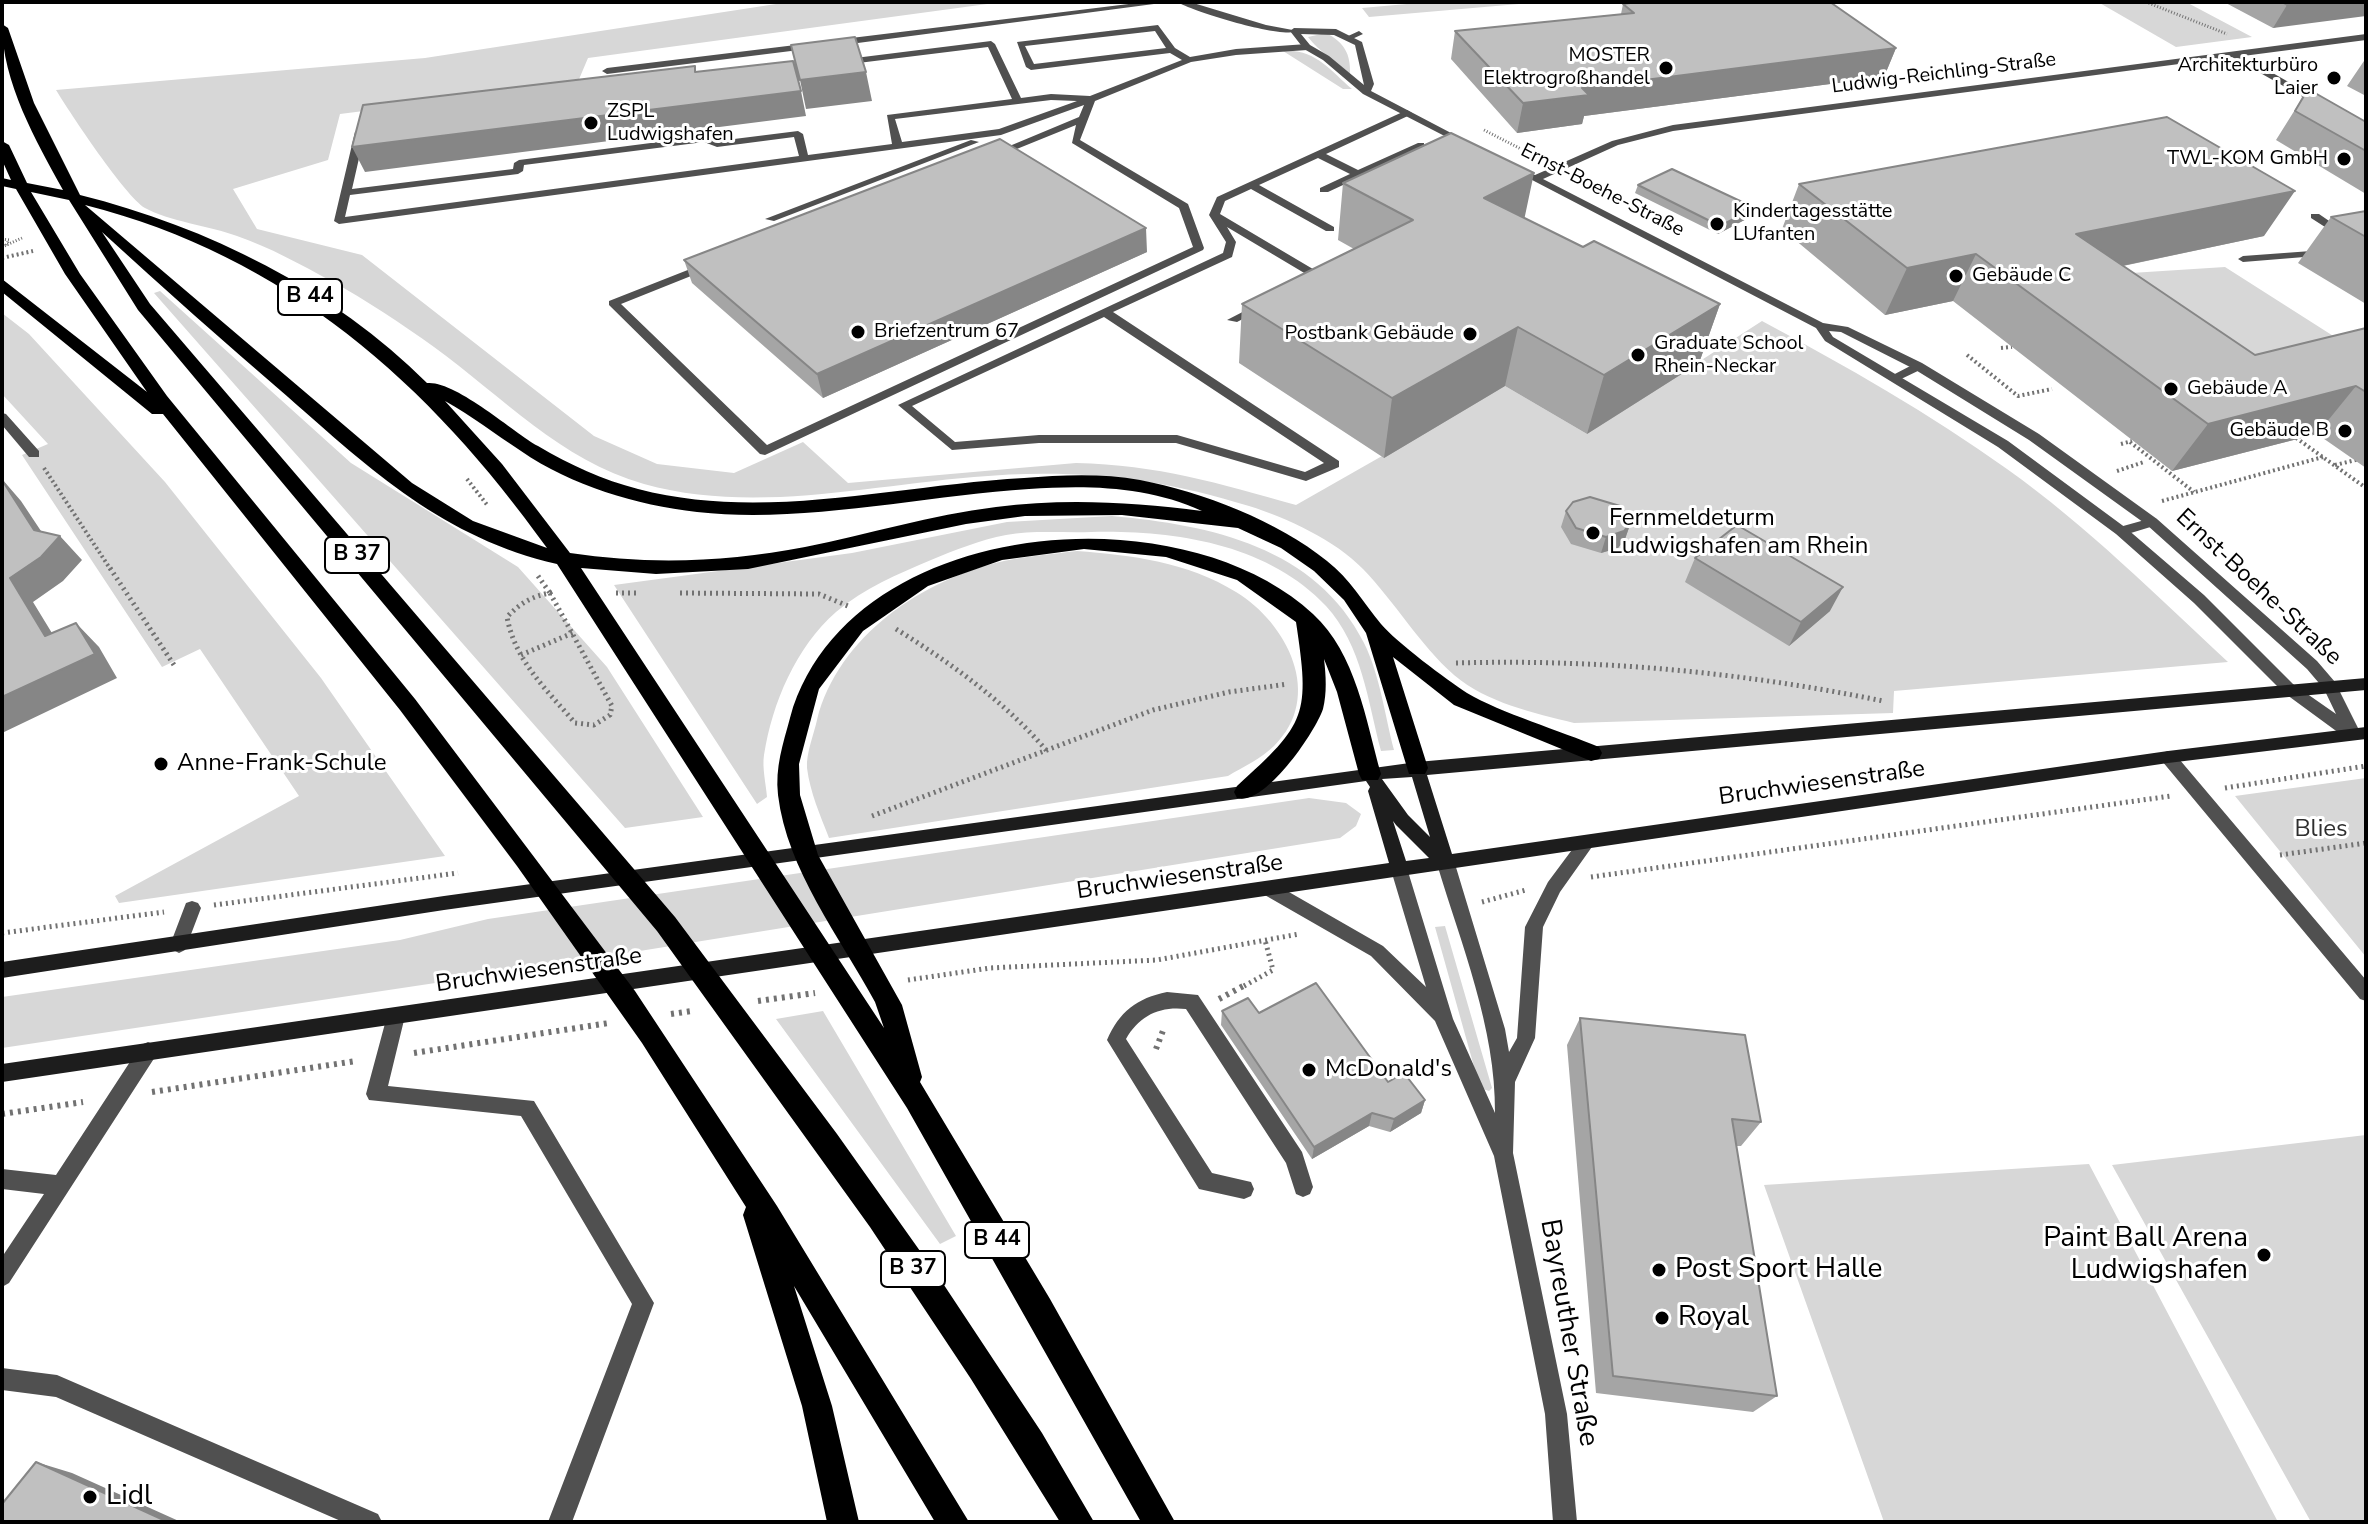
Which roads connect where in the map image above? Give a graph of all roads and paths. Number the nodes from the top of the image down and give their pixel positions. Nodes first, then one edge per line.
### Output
1 (1049, 2) edge
2 (1165, 2) edge
3 (1181, 2) edge
4 (1189, 2) edge
5 (2146, 2) edge
6 (1056, 16) junction
7 (2, 28) edge
8 (1294, 31) junction
9 (2366, 37) edge
10 (1307, 47) junction
11 (1172, 50) junction
12 (2269, 50) junction
13 (1236, 52) junction
14 (2235, 55) junction
15 (1189, 60) junction
16 (834, 63) edge
17 (607, 71) dead end
18 (1366, 92) junction
19 (1091, 99) junction
20 (1018, 101) junction
21 (1407, 113) junction
22 (2340, 115) edge
23 (1083, 119) junction
24 (362, 121) edge
25 (1477, 127) dead end
26 (1001, 132) junction
27 (2, 145) edge
28 (1421, 145) edge
29 (898, 146) junction
30 (1478, 150) edge
31 (1318, 154) junction
32 (804, 158) junction
33 (980, 160) edge
34 (1507, 164) edge
35 (1559, 169) junction
36 (518, 171) junction
37 (1357, 174) junction
38 (1535, 179) junction
39 (2, 182) edge
40 (1251, 185) junction
41 (1386, 188) edge
42 (1324, 190) dead end
43 (345, 193) junction
44 (517, 196) junction
45 (75, 200) junction
46 (1214, 215) junction
47 (2315, 216) dead end
48 (770, 219) dead end
49 (18, 229) dead end
50 (1330, 229) dead end
51 (2, 239) edge
52 (2, 247) edge
53 (33, 251) dead end
54 (2, 258) edge
55 (2243, 259) dead end
56 (716, 263) edge
57 (1307, 283) edge
58 (2, 284) edge
59 (1270, 301) edge
60 (1105, 312) junction
61 (1233, 320) dead end
62 (1820, 326) junction
63 (2012, 347) dead end
64 (2001, 348) dead end
65 (1967, 355) dead end
66 (1918, 366) junction
67 (405, 373) junction
68 (1895, 377) junction
69 (2052, 389) dead end
70 (2, 417) edge
71 (178, 426) junction
72 (2284, 429) edge
73 (2121, 444) dead end
74 (34, 454) joint
75 (2323, 457) junction
76 (2364, 458) dead end
77 (2144, 462) dead end
78 (2334, 465) junction
79 (2127, 468) dead end
80 (2366, 488) edge
81 (2194, 493) junction
82 (2134, 509) junction
83 (2152, 522) junction
84 (1250, 523) junction
85 (2121, 531) junction
86 (561, 593) dead end
87 (651, 593) dead end
88 (666, 593) dead end
89 (601, 599) junction
90 (558, 605) dead end
91 (870, 616) junction
92 (1306, 618) junction
93 (576, 631) junction
94 (521, 655) junction
95 (1394, 656) junction
96 (176, 668) dead end
97 (1438, 671) junction
98 (2366, 684) edge
99 (2330, 686) junction
100 (1307, 688) junction
101 (2288, 688) junction
102 (1890, 703) dead end
103 (2359, 734) edge
104 (1047, 751) junction
105 (1591, 753) junction
106 (2168, 757) junction
107 (2366, 766) edge
108 (1417, 768) junction
109 (1370, 774) junction
110 (1245, 792) junction
111 (2199, 792) junction
112 (864, 817) dead end
113 (2366, 843) edge
114 (1586, 844) junction
115 (2254, 858) junction
116 (1446, 864) junction
117 (1400, 870) junction
118 (469, 872) dead end
119 (1269, 889) junction
120 (192, 908) junction
121 (2, 933) edge
122 (179, 945) junction
123 (2, 970) edge
124 (2366, 993) edge
125 (396, 1016) junction
126 (1444, 1019) junction
127 (148, 1051) junction
128 (2, 1073) edge
129 (1505, 1082) junction
130 (915, 1097) junction
131 (1504, 1156) junction
132 (2, 1179) edge
133 (62, 1186) junction
134 (748, 1186) junction
135 (1303, 1187) dead end
136 (1244, 1189) dead end
137 (2, 1276) edge
138 (2, 1379) edge
139 (370, 1522) edge
140 (560, 1522) edge
141 (843, 1522) edge
142 (953, 1522) edge
143 (1078, 1522) edge
144 (1159, 1522) edge
145 (1565, 1522) edge

1 - 6 street
2 - 6 street
3 - 4 street
4 - 8 street
5 - 12 path
6 - 17 street
7 - 45 highway, B 37
8 - 10 street
8 - 13 street
8 - 18 street
9 - 12 street, Ludwig-Reichling-Straße
10 - 13 street
10 - 18 street
11 - 11 street
11 - 15 street
12 - 14 street, Ludwig-Reichling-Straße
13 - 15 street
14 - 22 street
14 - 35 street, Ludwig-Reichling-Straße
15 - 19 street
16 - 20 street
18 - 21 street
19 - 20 street
19 - 23 street
19 - 26 street
20 - 29 street
21 - 30 street
21 - 31 street
23 - 33 street
23 - 56 street
24 - 43 street
25 - 35 path
26 - 29 street
26 - 48 street
27 - 71 highway, B 37
28 - 37 street
29 - 32 street
31 - 37 street
31 - 40 street
32 - 36 street
32 - 44 street
34 - 38 street, Ernst-Boehe-Straße
35 - 38 street, Ludwig-Reichling-Straße
36 - 43 street
36 - 44 street
37 - 41 street
37 - 42 street
38 - 62 street, Ernst-Boehe-Straße
39 - 67 highway, B 44
40 - 46 street
40 - 50 street
43 - 44 street
45 - 84 highway
45 - 143 highway, B 37
46 - 57 street
46 - 60 street
47 - 55 street
49 - 52 path
51 - 52 path
53 - 54 path
58 - 71 highway
59 - 61 street
60 - 60 street
62 - 66 street, Ernst-Boehe-Straße
62 - 68 street, Ernst-Boehe-Straße
63 - 64 path
65 - 69 path
66 - 68 street
66 - 82 street, Ernst-Boehe-Straße
67 - 84 highway
67 - 89 highway, B 44
68 - 85 street, Ernst-Boehe-Straße
70 - 74 street
71 - 134 highway, B 37
72 - 75 path
73 - 81 path
74 - 96 path
75 - 78 path
75 - 81 path
76 - 78 path
77 - 79 path
78 - 80 path
81 - 82 path
82 - 83 street, Ernst-Boehe-Straße
83 - 85 street
83 - 99 street, Ernst-Boehe-Straße
84 - 95 highway
85 - 101 street, Ernst-Boehe-Straße
86 - 94 path
87 - 89 path
88 - 91 path
89 - 130 highway, B 44
90 - 93 path
91 - 92 highway
91 - 104 path
91 - 130 highway
92 - 100 highway
92 - 109 highway
93 - 94 path
93 - 94 path
95 - 97 highway
95 - 108 highway
97 - 102 path
97 - 105 highway
98 - 99 main road, Bruchwiesenstraße
99 - 101 main road, Bruchwiesenstraße
99 - 103 street, Ernst-Boehe-Straße
100 - 104 path
100 - 110 highway
101 - 103 street, Ernst-Boehe-Straße
101 - 105 main road, Bruchwiesenstraße
103 - 106 main road, Bruchwiesenstraße
104 - 112 path
105 - 108 main road, Bruchwiesenstraße
106 - 111 street
106 - 114 main road, Bruchwiesenstraße
107 - 111 path
108 - 109 main road, Bruchwiesenstraße
108 - 116 main road
109 - 110 main road, Bruchwiesenstraße
109 - 116 main road
109 - 117 main road
110 - 122 main road, Bruchwiesenstraße
111 - 115 street
113 - 115 path
114 - 116 main road, Bruchwiesenstraße
114 - 129 street, Bayreuther Straße
115 - 124 street
116 - 117 main road, Bruchwiesenstraße
116 - 129 street, Bayreuther Straße
117 - 119 main road, Bruchwiesenstraße
117 - 126 street, Bayreuther Straße
118 - 120 path
119 - 125 main road, Bruchwiesenstraße
119 - 126 street, Bayreuther Straße
120 - 121 path
120 - 122 street
122 - 123 main road, Bruchwiesenstraße
125 - 127 main road, Bruchwiesenstraße
125 - 140 street
126 - 131 street, Bayreuther Straße
127 - 128 main road, Bruchwiesenstraße
127 - 133 street
129 - 131 street, Bayreuther Straße
130 - 144 highway, B 44
131 - 145 street, Bayreuther Straße
132 - 133 street
133 - 137 street
134 - 141 highway
134 - 142 highway, B 37
135 - 136 street
138 - 139 street

